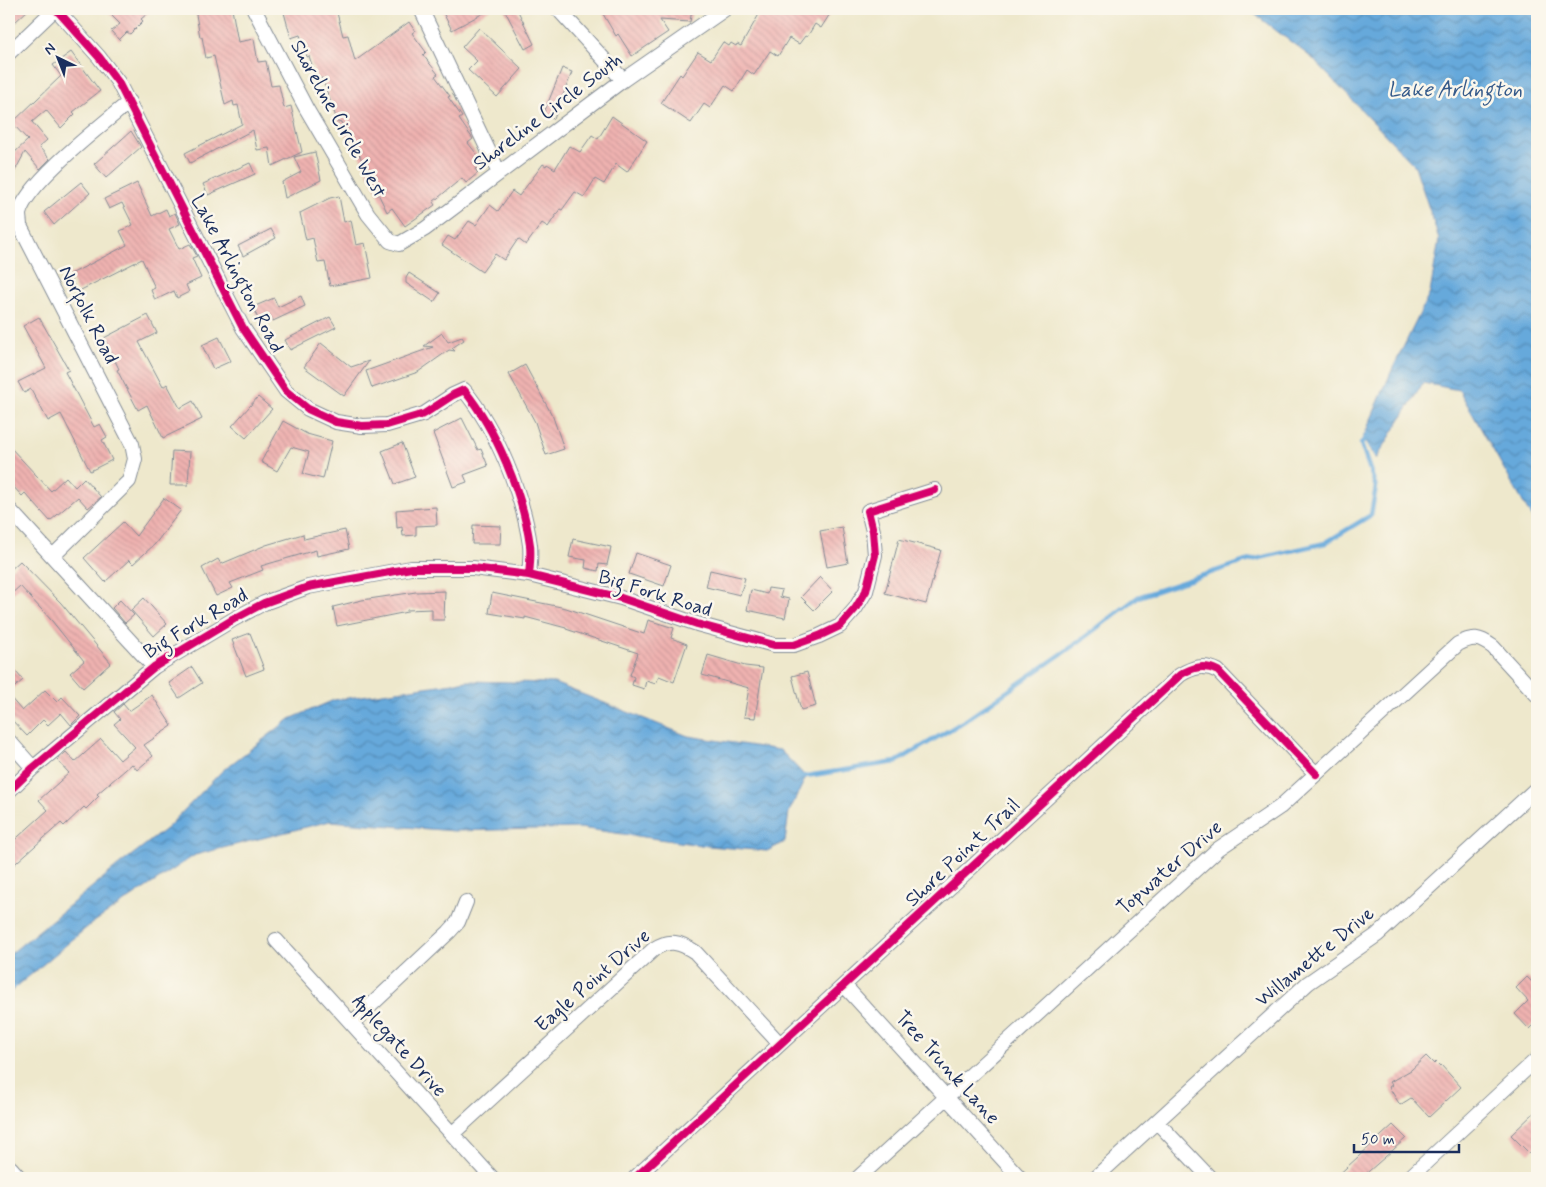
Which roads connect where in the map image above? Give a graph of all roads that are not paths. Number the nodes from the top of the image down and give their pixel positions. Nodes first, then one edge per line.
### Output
1 (56, 9) edge
2 (254, 9) edge
3 (421, 9) edge
4 (558, 9) edge
5 (722, 10) edge
6 (9, 53) edge
7 (623, 80) junction
8 (129, 102) junction
9 (499, 174) junction
10 (395, 243) joint
11 (935, 490) dead end
12 (9, 509) edge
13 (53, 556) junction
14 (529, 576) junction
15 (154, 667) junction
16 (1537, 695) edge
17 (9, 741) edge
18 (33, 768) junction
19 (1316, 774) junction
20 (1537, 788) edge
21 (9, 791) edge
22 (466, 902) dead end
23 (276, 940) dead end
24 (844, 985) junction
25 (352, 1023) junction
26 (780, 1044) junction
27 (1537, 1059) edge
28 (946, 1097) junction
29 (1157, 1122) junction
30 (452, 1134) junction
31 (9, 1169) edge
32 (17, 1178) edge
33 (492, 1178) edge
34 (634, 1178) edge
35 (858, 1178) edge
36 (1020, 1178) edge
37 (1095, 1178) edge
38 (1210, 1178) edge
39 (1409, 1178) edge

1 - 6 street
1 - 8 street, Lake Arlington Road
2 - 10 street, Shoreline Circle West
3 - 9 street
4 - 7 street
5 - 7 street, Shoreline Circle South
7 - 9 street, Shoreline Circle South
8 - 13 street, Norfolk Road
8 - 14 street, Lake Arlington Road
9 - 10 street, Shoreline Circle South
11 - 14 street, Big Fork Road
12 - 13 street
13 - 15 street
14 - 15 street, Big Fork Road
15 - 18 street, Big Fork Road
16 - 19 street, Topwater Drive
17 - 18 street
18 - 21 street, Big Fork Road
19 - 24 street, Shore Point Trail
19 - 28 street, Topwater Drive
20 - 29 street, Willamette Drive
22 - 25 street
23 - 25 street, Applegate Drive
24 - 26 street, Shore Point Trail
24 - 28 street, Tree Trunk Lane
25 - 30 street, Applegate Drive
26 - 30 street, Eagle Point Drive
26 - 34 street, Shore Point Trail
27 - 39 street
28 - 35 street, Topwater Drive
28 - 36 street, Tree Trunk Lane
29 - 37 street, Willamette Drive
29 - 38 street
30 - 33 street, Applegate Drive
31 - 32 main road

